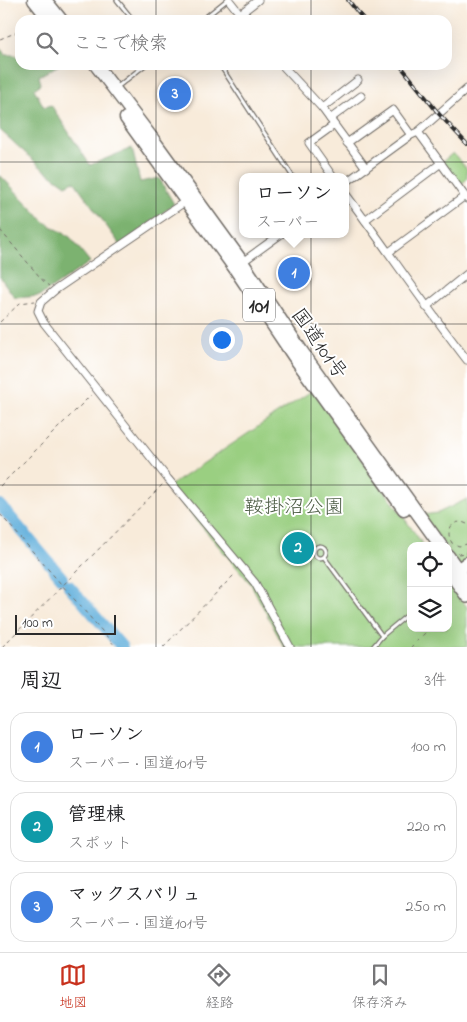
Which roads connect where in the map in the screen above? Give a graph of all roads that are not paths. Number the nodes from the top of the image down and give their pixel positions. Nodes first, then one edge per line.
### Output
1 (34, 0) edge
2 (46, 0) edge
3 (117, 0) edge
4 (228, 0) edge
5 (258, 0) edge
6 (240, 14) joint
7 (46, 15) edge
8 (57, 15) edge
9 (129, 15) edge
10 (208, 15) edge
11 (91, 70) edge
12 (99, 70) edge
13 (139, 70) edge
14 (223, 70) edge
15 (289, 70) edge
16 (358, 80) dead end
17 (467, 89) edge
18 (111, 92) junction
19 (362, 96) dead end
20 (322, 108) junction
21 (332, 122) junction
22 (414, 133) junction
23 (347, 143) junction
24 (441, 163) junction
25 (366, 168) junction
26 (290, 173) edge
27 (330, 173) edge
28 (349, 180) edge
29 (349, 198) edge
30 (466, 198) edge
31 (186, 201) junction
32 (365, 220) junction
33 (275, 238) edge
34 (389, 252) junction
35 (238, 265) junction
36 (467, 274) edge
37 (426, 307) junction
38 (467, 360) edge
39 (427, 542) edge
40 (438, 542) edge
41 (324, 557) dead end
42 (455, 571) edge
43 (467, 582) edge
44 (467, 597) edge
45 (407, 615) edge
46 (382, 636) junction
47 (290, 647) edge
48 (373, 647) edge

1 - 7 highway
2 - 8 highway
3 - 9 lane
4 - 6 street
4 - 10 lane
5 - 6 street
11 - 18 highway, 国道101号 / 101
12 - 18 highway, 国道101号 / 101
13 - 18 lane
14 - 26 lane
15 - 20 street
16 - 20 street
17 - 22 street
18 - 31 highway, 国道101号 / 101
18 - 35 highway, 国道101号 / 101
19 - 21 street
20 - 21 street
21 - 23 street
21 - 27 street
22 - 23 street
22 - 24 street
22 - 25 street
23 - 25 street
24 - 30 street
24 - 32 street
25 - 28 street
29 - 32 street
30 - 34 street
31 - 35 highway, 国道101号 / 101
31 - 47 street
32 - 34 street
33 - 35 street
34 - 37 street
35 - 39 highway, 国道101号 / 101
35 - 40 highway, 国道101号 / 101
36 - 37 street
37 - 38 street
41 - 46 lane
42 - 43 main road
42 - 44 main road
45 - 46 lane
46 - 48 lane

